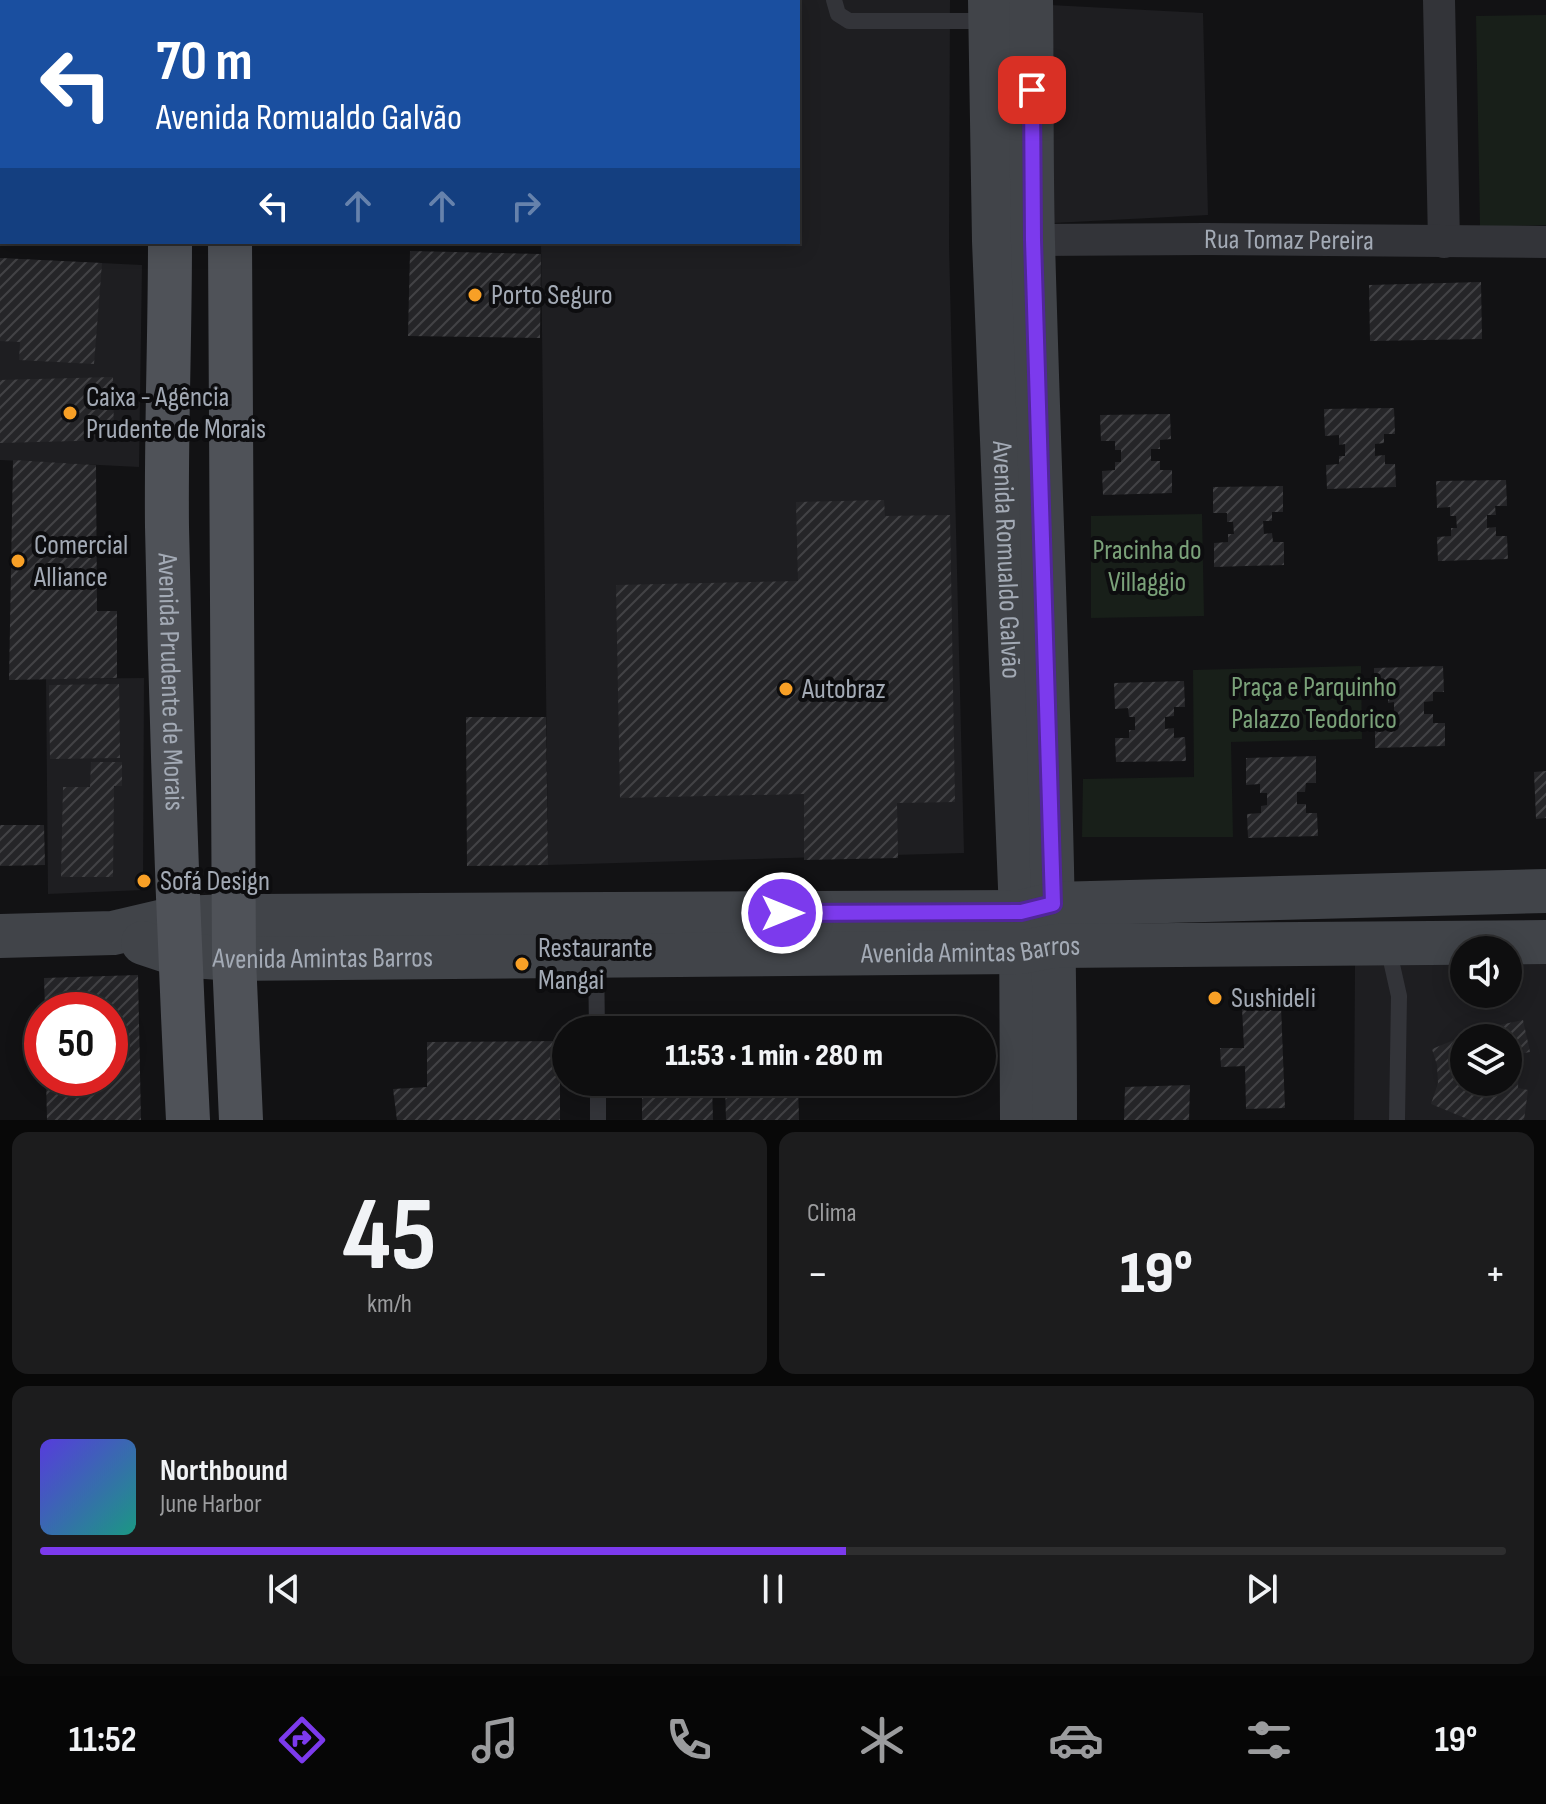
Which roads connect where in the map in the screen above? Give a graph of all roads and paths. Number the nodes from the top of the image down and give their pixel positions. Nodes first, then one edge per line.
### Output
1 (834, 0) edge
2 (1031, 0) edge
3 (1439, 0) edge
4 (990, 10) edge
5 (1033, 240) junction
6 (1444, 242) junction
7 (1546, 242) edge
8 (170, 244) edge
9 (230, 244) edge
10 (1546, 891) edge
11 (233, 916) junction
12 (1038, 929) junction
13 (0, 936) edge
14 (178, 936) junction
15 (1546, 942) edge
16 (1397, 943) junction
17 (596, 954) junction
18 (234, 959) junction
19 (597, 1016) edge
20 (598, 1096) edge
21 (188, 1120) edge
22 (241, 1120) edge
23 (598, 1120) edge
24 (1022, 1120) edge
25 (1055, 1120) edge
26 (1397, 1120) edge

1 - 4 lane
2 - 5 main road, Avenida Romualdo Galvão
3 - 6 street
4 - 12 main road, Avenida Romualdo Galvão
5 - 6 street, Rua Tomaz Pereira
5 - 12 main road, Avenida Romualdo Galvão
6 - 7 street, Rua Tomaz Pereira
8 - 14 main road, Avenida Prudente de Morais
9 - 11 main road, Avenida Prudente de Morais
10 - 12 main road, Avenida Amintas Barros
11 - 12 main road, Avenida Amintas Barros
11 - 14 main road, Avenida Amintas Barros
11 - 18 main road, Avenida Prudente de Morais
12 - 16 main road, Avenida Amintas Barros
12 - 17 main road, Avenida Amintas Barros
12 - 24 main road, Avenida Romualdo Galvão
12 - 25 main road, Avenida Romualdo Galvão
13 - 14 main road, Avenida Amintas Barros
14 - 18 main road, Avenida Amintas Barros
14 - 21 main road, Avenida Prudente de Morais
15 - 16 main road, Avenida Amintas Barros
16 - 26 lane
17 - 18 main road, Avenida Amintas Barros
17 - 19 lane
18 - 22 main road, Avenida Prudente de Morais
20 - 23 lane

